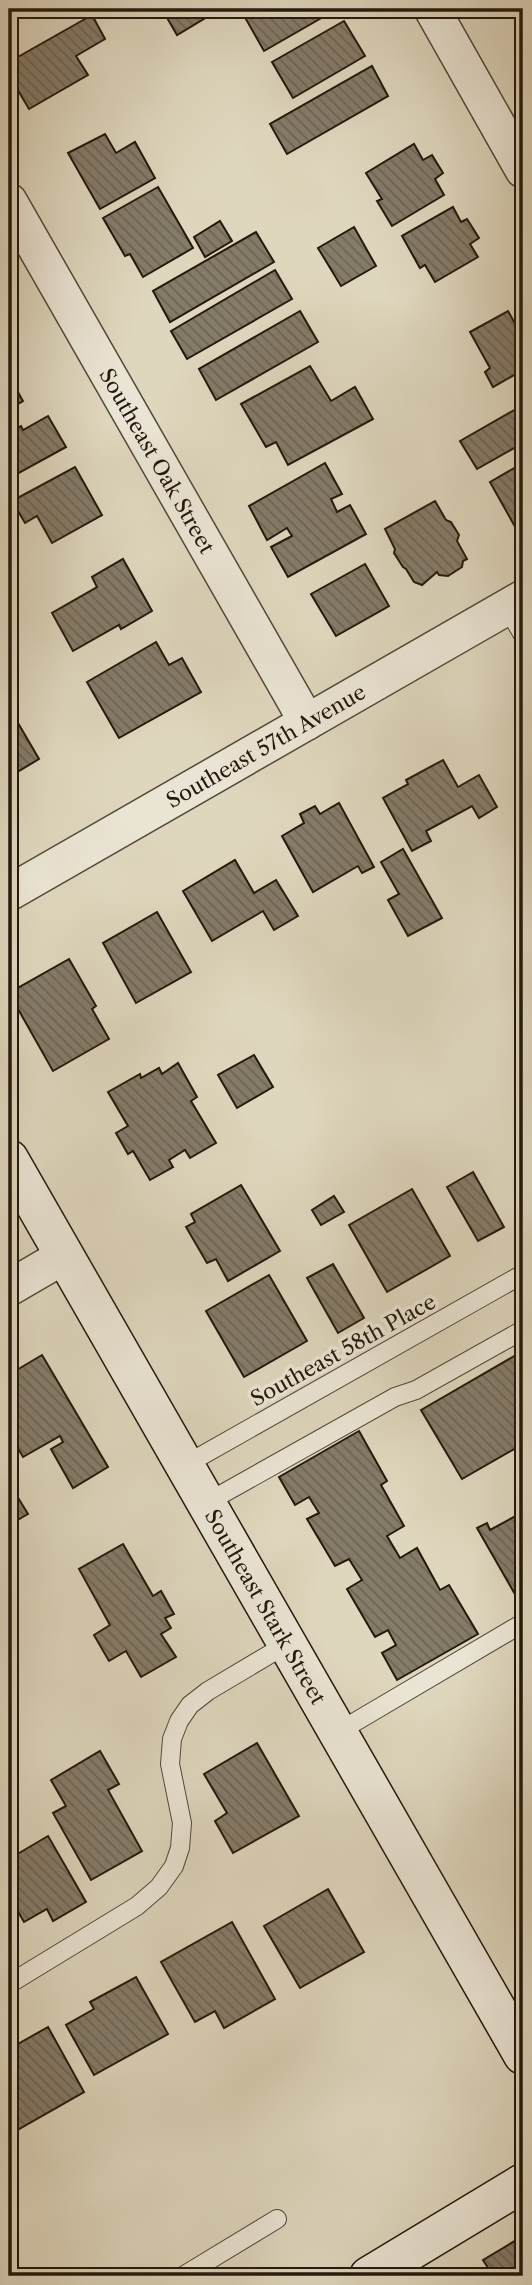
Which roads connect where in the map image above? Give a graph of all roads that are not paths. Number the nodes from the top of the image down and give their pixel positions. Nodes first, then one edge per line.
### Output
1 (432, 9) edge
2 (523, 170) edge
3 (9, 201) edge
4 (518, 613) edge
5 (307, 722) junction
6 (9, 893) edge
7 (9, 1159) edge
8 (64, 1256) junction
9 (523, 1274) edge
10 (9, 1288) edge
11 (523, 1330) edge
12 (185, 1465) junction
13 (206, 1503) junction
14 (523, 1622) edge
15 (287, 1644) junction
16 (338, 1732) junction
17 (9, 1984) edge
18 (520, 2043) edge
19 (523, 2183) edge
20 (277, 2219) dead end
21 (183, 2276) edge
22 (369, 2276) edge

1 - 2 street
3 - 5 street, Southeast Oak Street
4 - 5 street, Southeast 57th Avenue
5 - 6 street, Southeast 57th Avenue
7 - 8 street, Southeast Stark Street
8 - 10 street
8 - 12 street, Southeast Stark Street
9 - 12 lane, Southeast 58th Place
11 - 13 lane
12 - 13 street, Southeast Stark Street
13 - 15 street, Southeast Stark Street
14 - 16 lane
15 - 16 street, Southeast Stark Street
15 - 17 lane
16 - 18 street, Southeast Stark Street
19 - 22 street
20 - 21 lane

